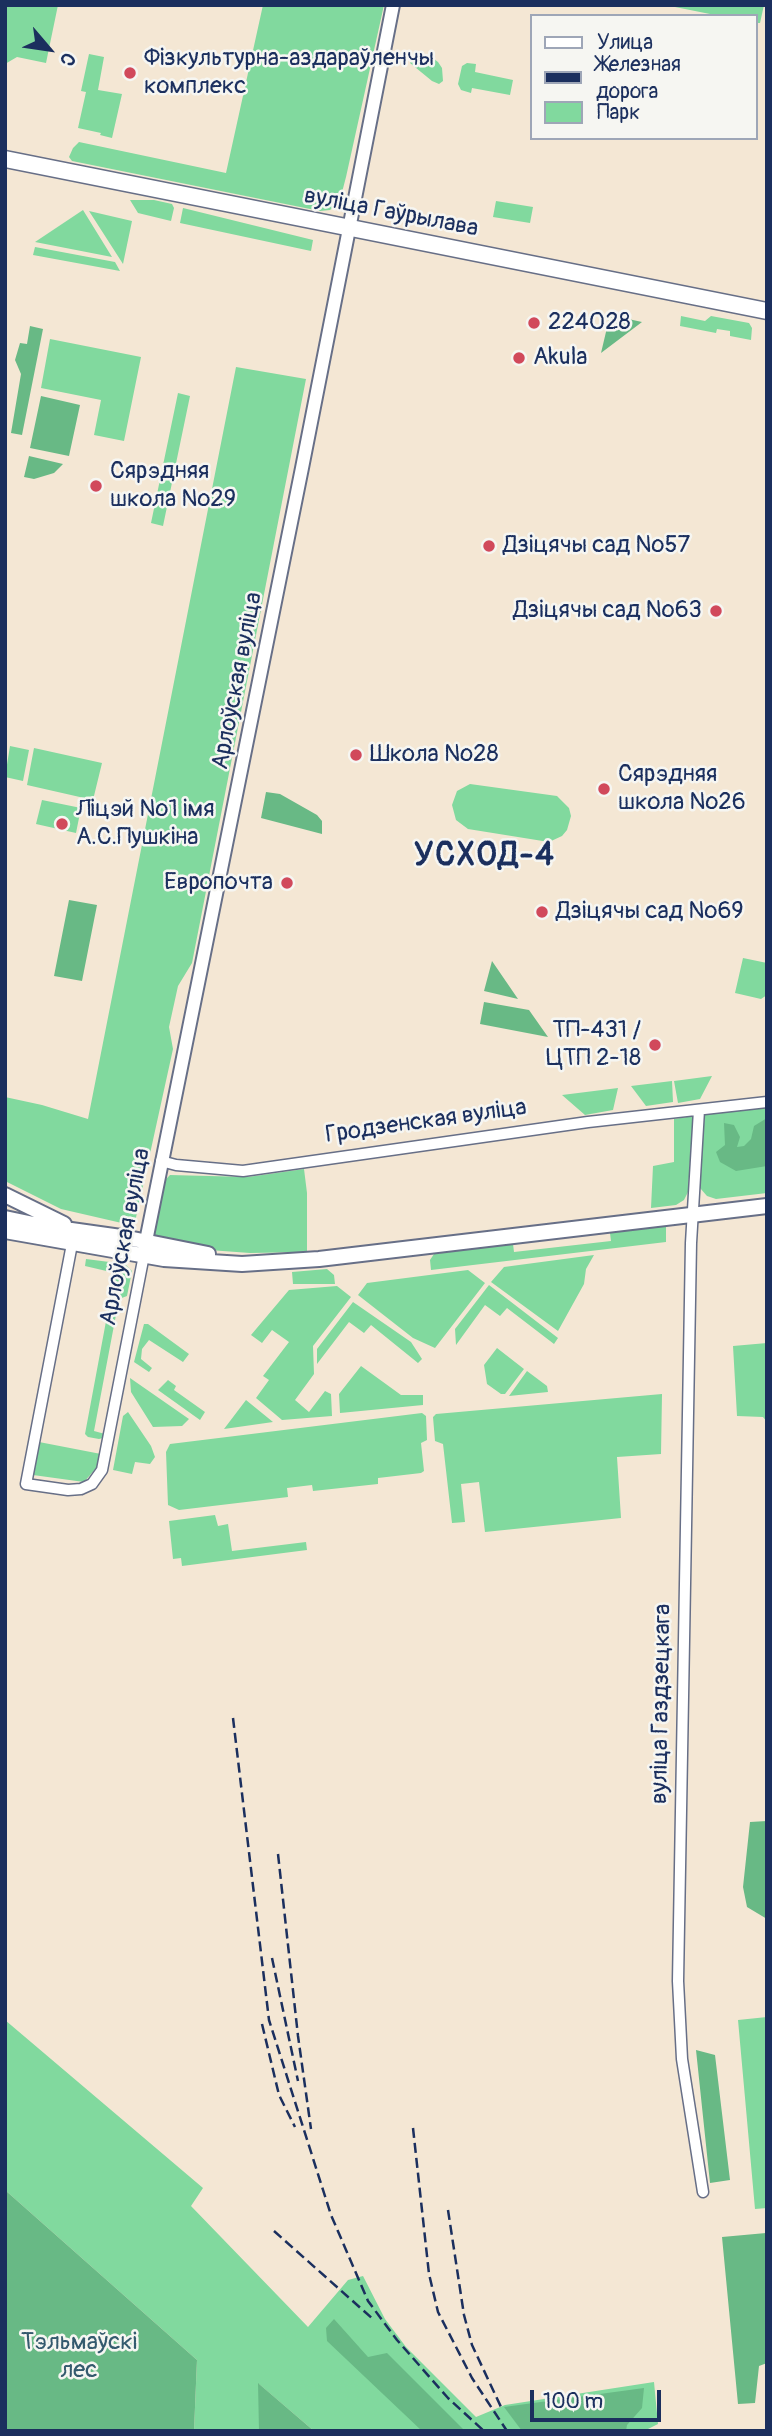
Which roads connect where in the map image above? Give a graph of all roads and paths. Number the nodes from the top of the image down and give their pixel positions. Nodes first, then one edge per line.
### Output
1 (393, 5) edge
2 (5, 159) edge
3 (348, 228) junction
4 (767, 311) edge
5 (767, 1102) edge
6 (699, 1110) junction
7 (161, 1161) junction
8 (5, 1195) edge
9 (767, 1206) edge
10 (692, 1216) junction
11 (5, 1218) edge
12 (5, 1231) edge
13 (75, 1237) junction
14 (145, 1248) junction
15 (703, 2192) dead end

1 - 3 street, Арлоўская вуліца
2 - 3 main road, вуліца Гаўрылава
3 - 4 main road, вуліца Гаўрылава
3 - 7 street, Арлоўская вуліца
5 - 6 street, Гродзенская вуліца
6 - 7 street, Гродзенская вуліца
6 - 10 street
7 - 14 street, Арлоўская вуліца
8 - 13 main road
9 - 10 main road
10 - 14 main road
10 - 15 street, вуліца Газдзецкага
11 - 13 main road
12 - 13 main road
13 - 14 main road
13 - 14 street, Арлоўская вуліца

